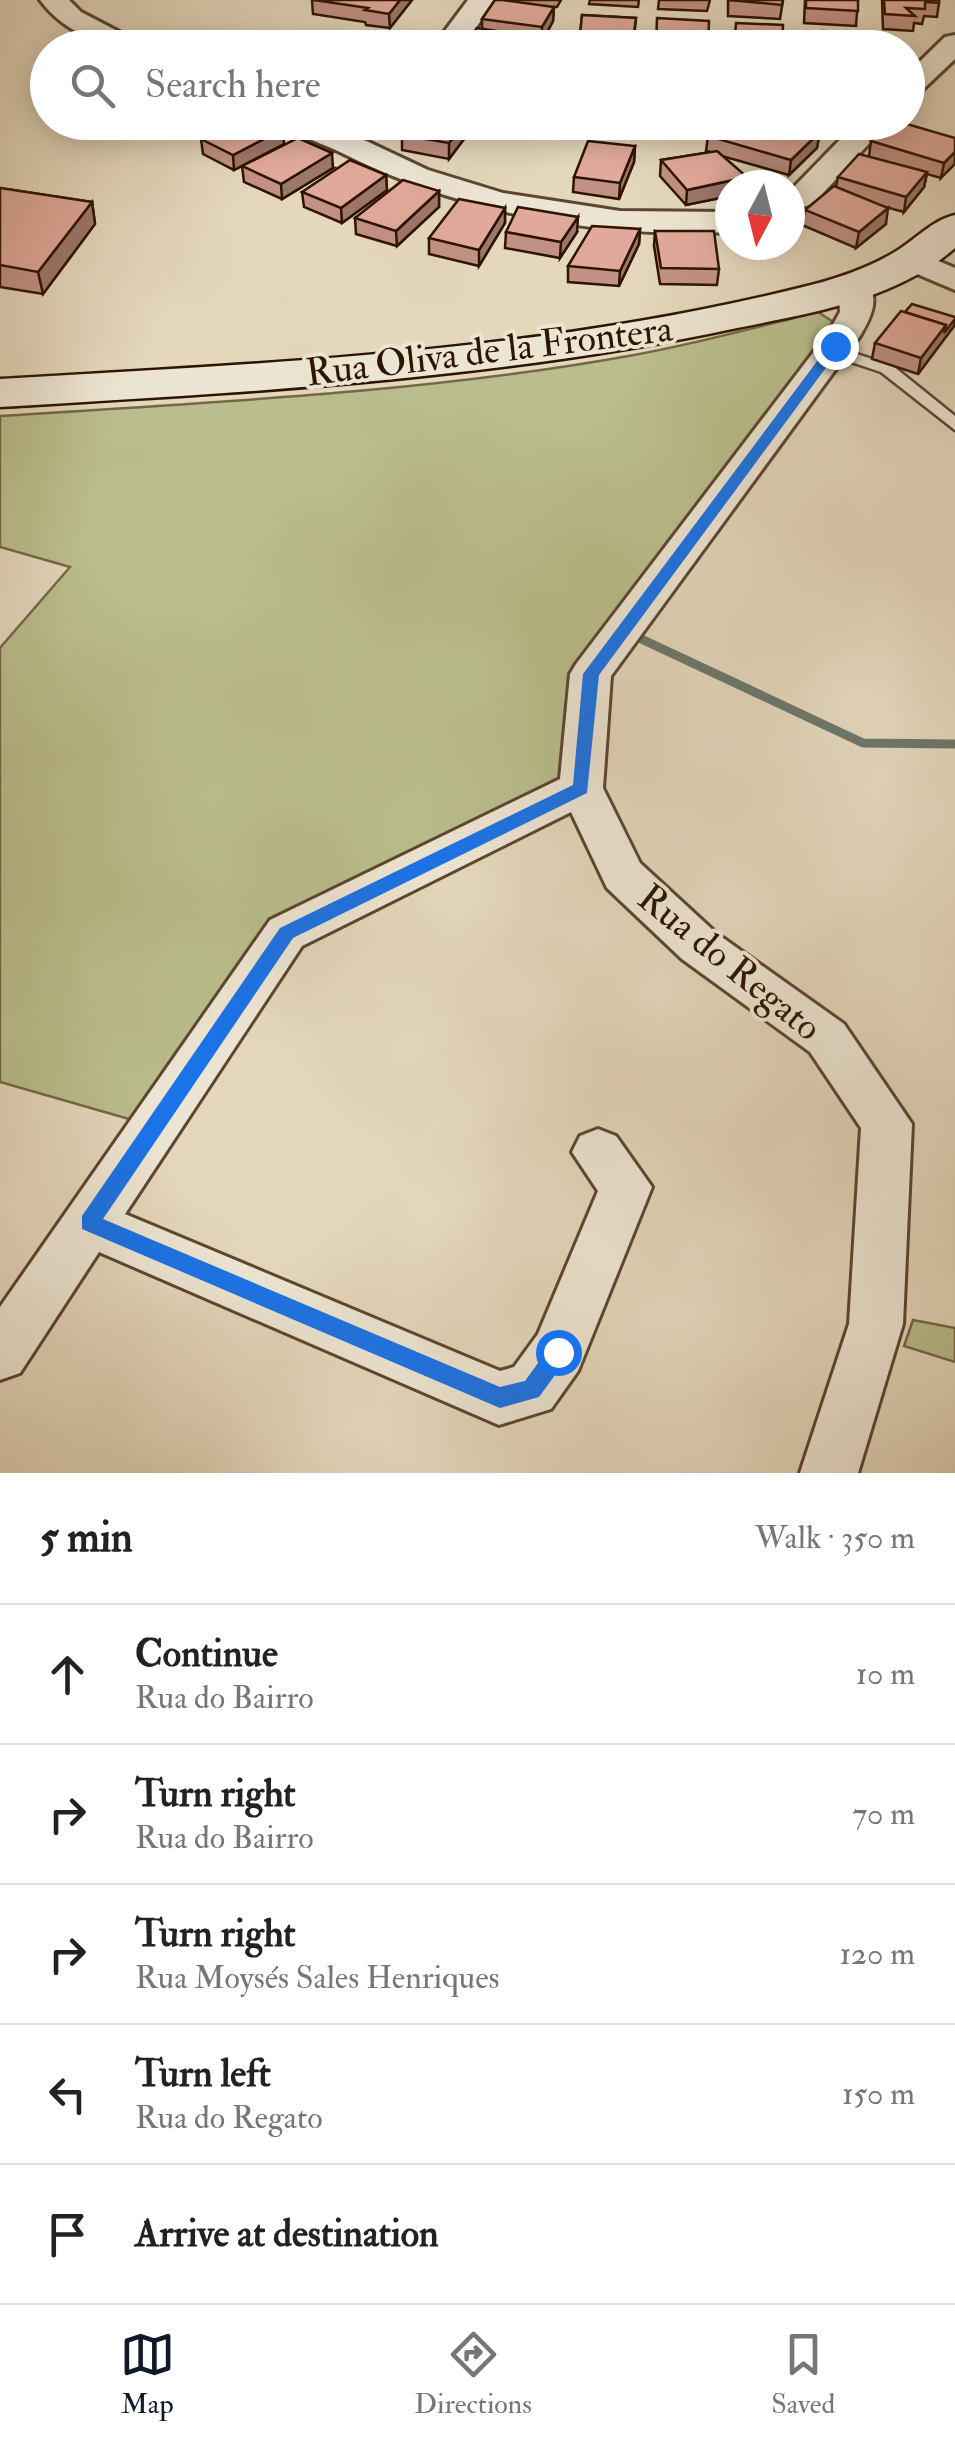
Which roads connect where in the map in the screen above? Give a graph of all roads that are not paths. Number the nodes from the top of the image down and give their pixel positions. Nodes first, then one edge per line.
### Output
1 (54, 0) edge
2 (482, 0) edge
3 (97, 30) edge
4 (460, 30) edge
5 (955, 42) edge
6 (925, 71) edge
7 (341, 140) edge
8 (376, 140) edge
9 (856, 140) edge
10 (367, 152) junction
11 (805, 193) edge
12 (715, 223) edge
13 (955, 226) edge
14 (915, 261) junction
15 (955, 280) edge
16 (855, 287) junction
17 (835, 346) junction
18 (0, 394) edge
19 (955, 425) edge
20 (581, 788) junction
21 (598, 1152) dead end
22 (89, 1222) junction
23 (0, 1354) edge
24 (829, 1473) edge

1 - 3 street
2 - 4 street
5 - 6 street
7 - 10 street
8 - 10 street
9 - 11 street
10 - 12 street
13 - 14 main road, Rua Oliva de la Frontera
14 - 15 street
14 - 16 main road, Rua Oliva de la Frontera
16 - 17 street
16 - 18 main road, Rua Oliva de la Frontera
17 - 19 lane
17 - 20 street
20 - 22 street
20 - 24 street, Rua do Regato
21 - 22 street
22 - 23 street

